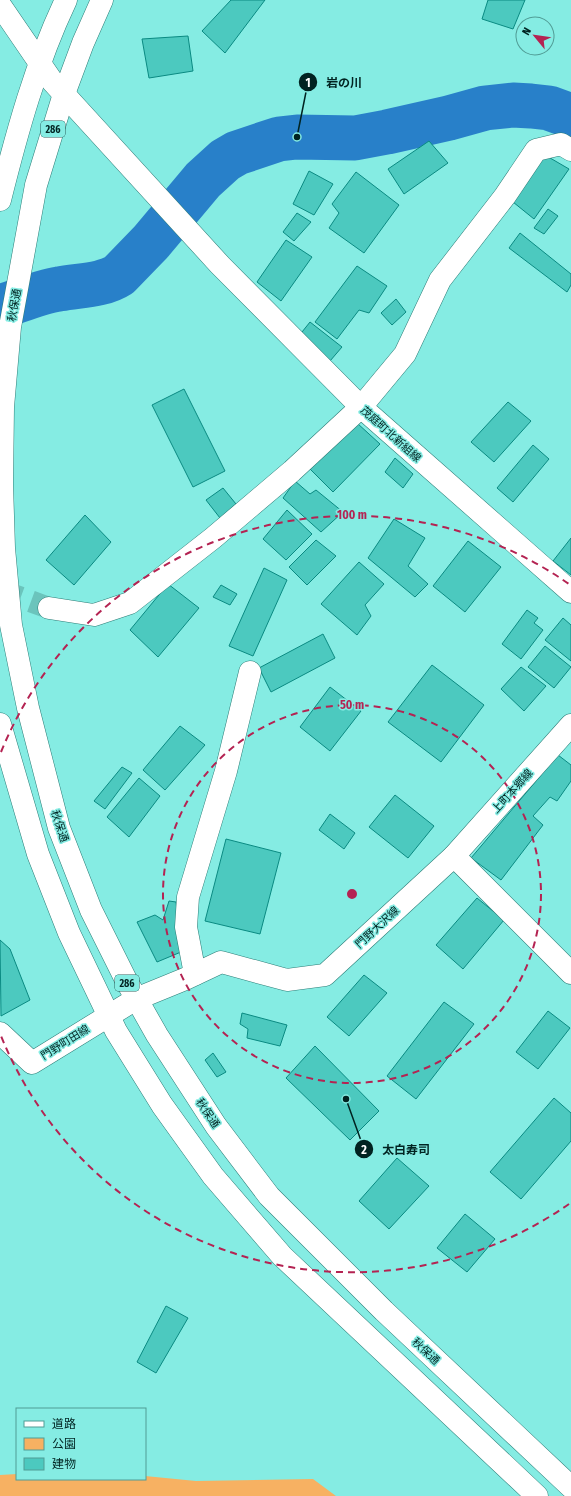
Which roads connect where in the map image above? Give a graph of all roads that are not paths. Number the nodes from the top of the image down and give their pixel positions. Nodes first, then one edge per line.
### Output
1 (66, 0) edge
2 (102, 0) edge
3 (0, 5) edge
4 (39, 63) junction
5 (64, 94) junction
6 (571, 150) edge
7 (0, 200) edge
8 (361, 407) junction
9 (571, 592) edge
10 (49, 608) tunnel mouth
11 (250, 672) dead end
12 (0, 724) edge
13 (571, 725) edge
14 (454, 856) junction
15 (571, 973) edge
16 (196, 974) junction
17 (136, 999) junction
18 (109, 1016) junction
19 (0, 1033) edge
20 (571, 1488) edge
21 (537, 1496) edge

1 - 4 main road
2 - 5 main road, 秋保通 / 286
3 - 4 main road, 茂庭町北新組線
4 - 5 main road, 茂庭町北新組線
4 - 7 main road
5 - 8 main road, 茂庭町北新組線
5 - 17 main road, 秋保通 / 286
6 - 8 main road
8 - 9 main road, 茂庭町北新組線
8 - 10 main road
11 - 16 main road
12 - 18 main road, 286
13 - 14 main road, 上町本郷線
14 - 15 main road
14 - 16 main road, 門野大沢線
16 - 17 main road, 門野大沢線
17 - 18 main road, 門野町田線
17 - 20 main road, 秋保通 / 286
18 - 19 main road, 門野町田線
18 - 21 main road, 286

